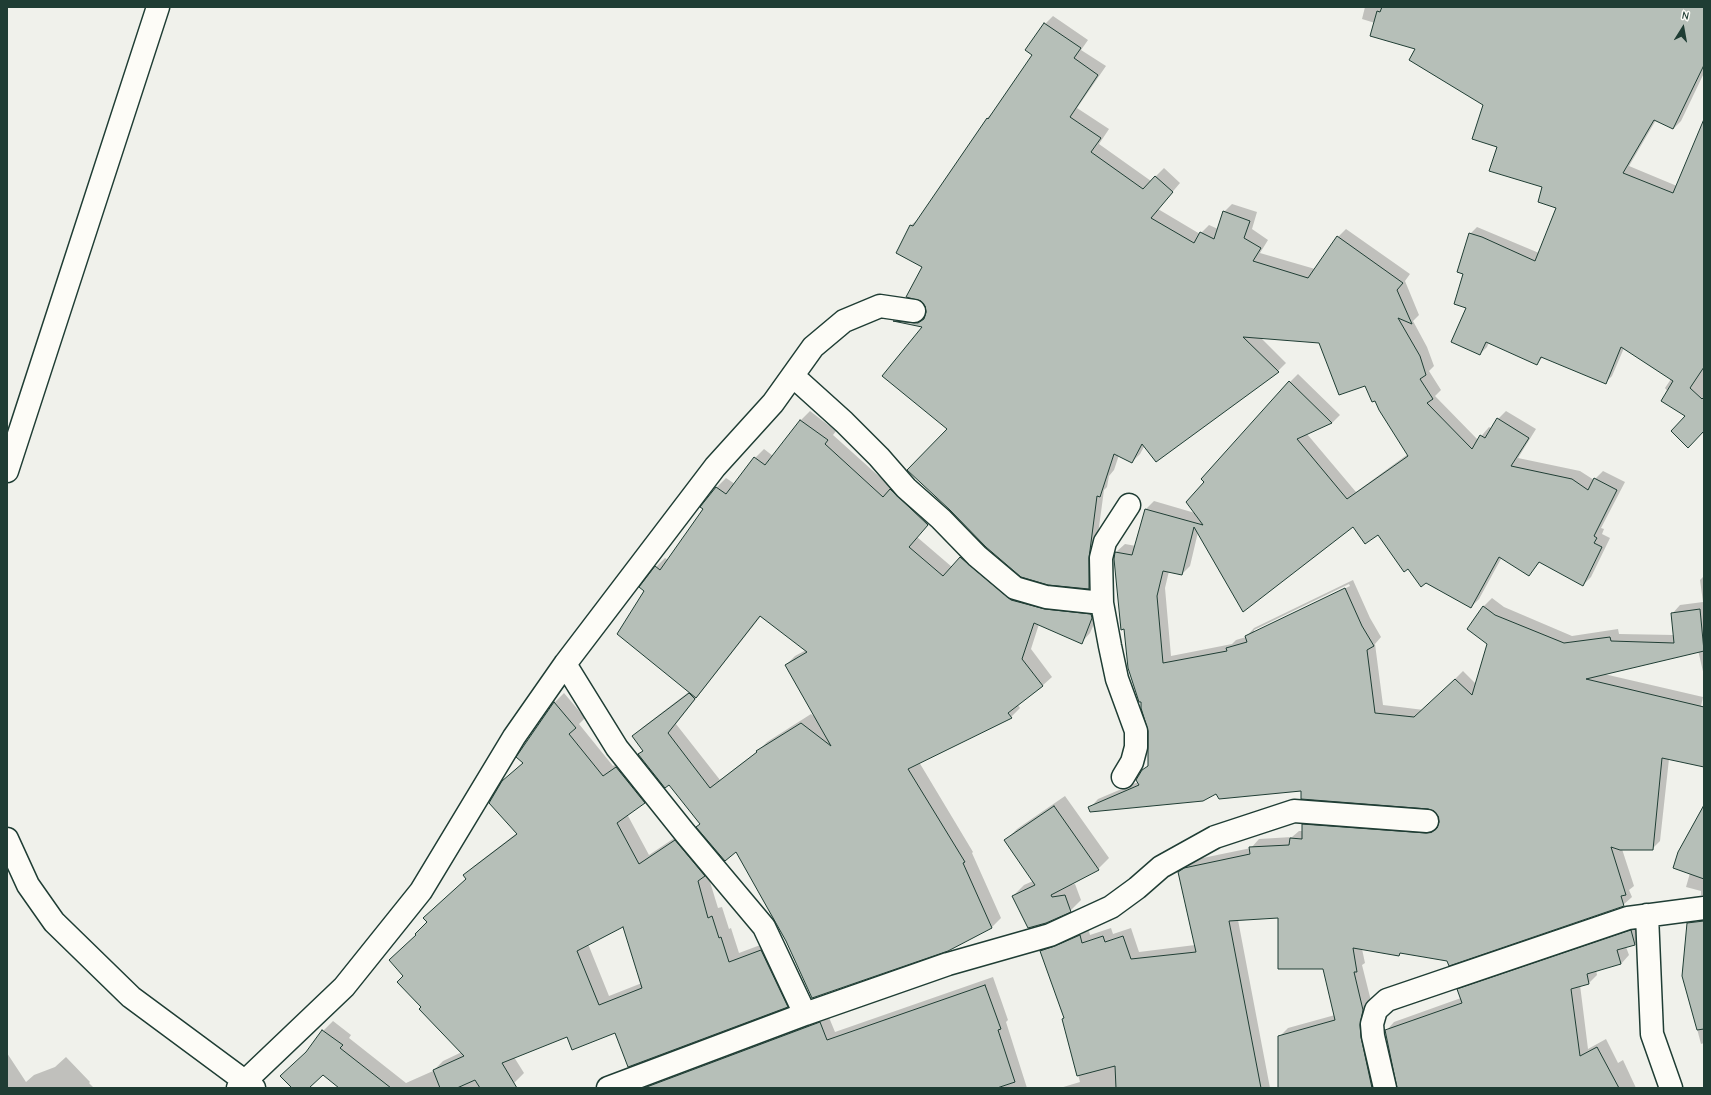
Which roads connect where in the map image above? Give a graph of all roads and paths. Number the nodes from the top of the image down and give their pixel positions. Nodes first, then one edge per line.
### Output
1 (158, 7) edge
2 (914, 312) dead end
3 (793, 376) junction
4 (7, 471) edge
5 (1129, 505) dead end
6 (1102, 603) junction
7 (565, 664) junction
8 (1123, 777) dead end
9 (1427, 821) dead end
10 (7, 839) edge
11 (1704, 908) edge
12 (1647, 915) junction
13 (805, 1014) junction
14 (245, 1085) edge
15 (608, 1088) edge
16 (1385, 1088) edge
17 (1671, 1088) edge

1 - 4 street
2 - 3 street
3 - 6 street
3 - 7 street
5 - 6 street
6 - 8 street
7 - 13 street
7 - 14 street
9 - 13 street
10 - 14 street
11 - 12 street
12 - 16 street
12 - 17 street
13 - 15 street

